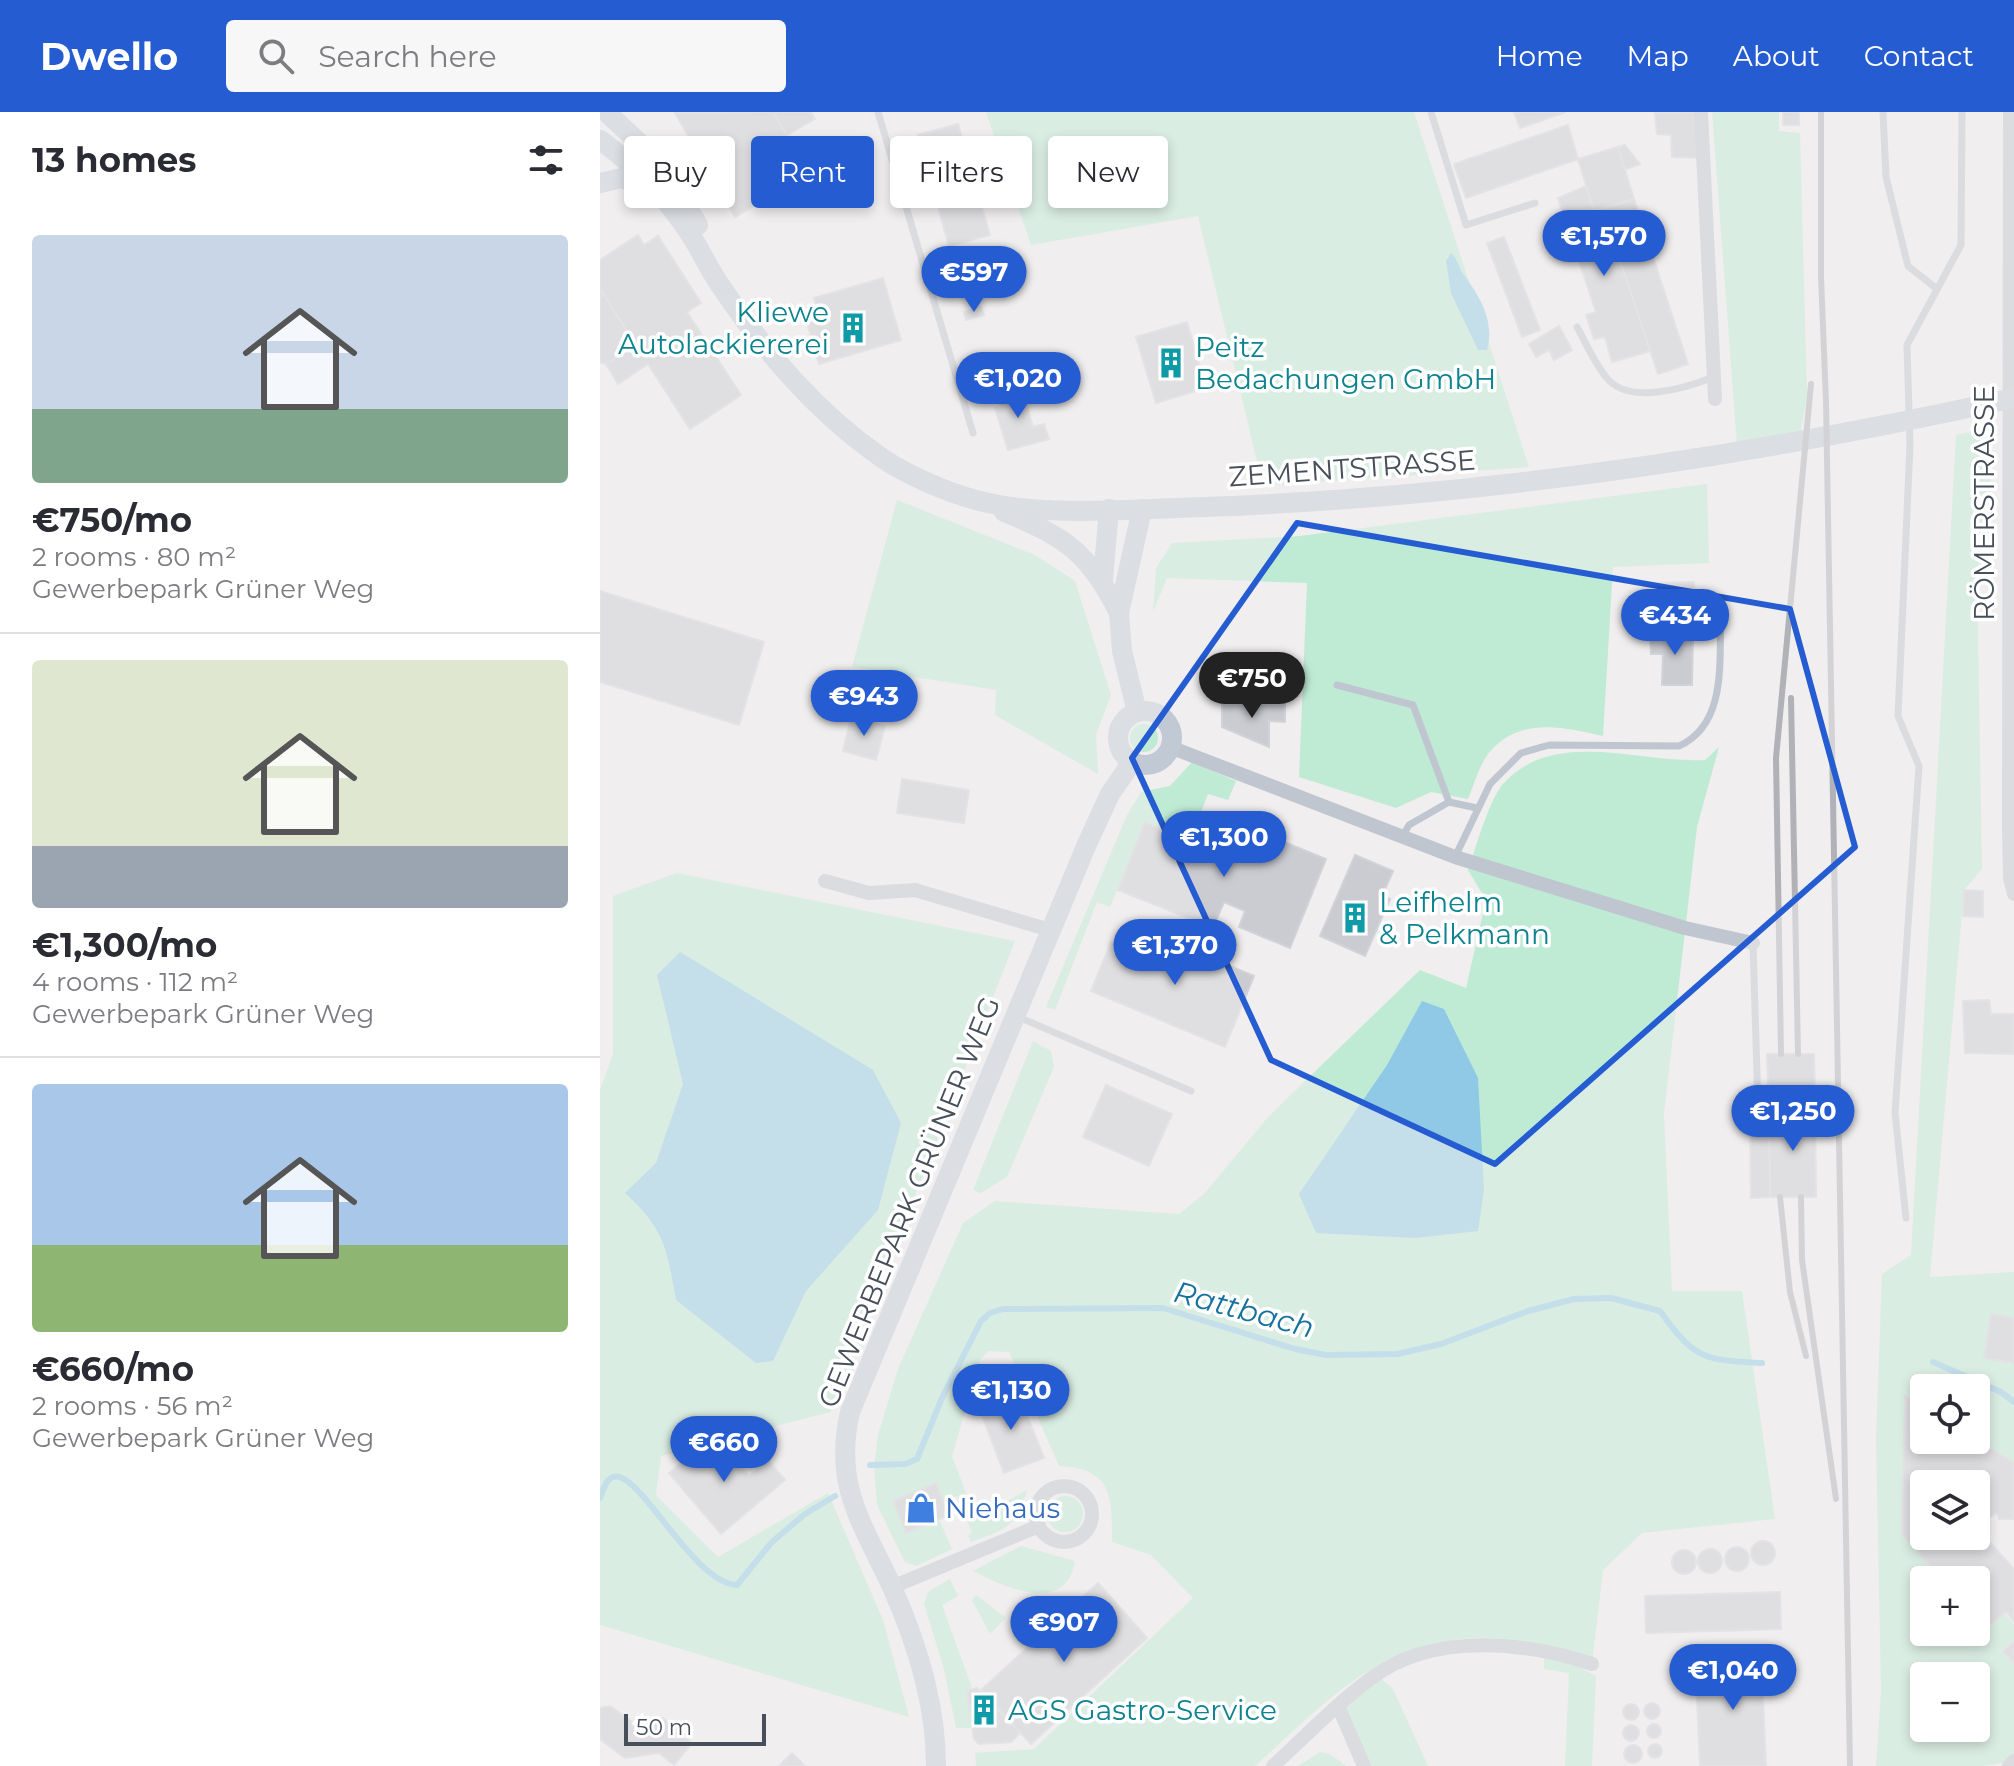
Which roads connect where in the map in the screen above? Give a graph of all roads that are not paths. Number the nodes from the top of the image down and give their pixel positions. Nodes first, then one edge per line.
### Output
1 (606, 112) edge
2 (878, 112) edge
3 (1431, 112) edge
4 (1701, 112) edge
5 (1883, 112) edge
6 (1962, 112) edge
7 (2010, 112) edge
8 (600, 140) edge
9 (624, 157) edge
10 (624, 179) edge
11 (600, 183) edge
12 (1535, 203) dead end
13 (670, 208) edge
14 (1937, 289) junction
15 (1577, 327) dead end
16 (752, 328) junction
17 (2012, 347) edge
18 (1714, 377) junction
19 (2014, 398) edge
20 (1715, 399) dead end
21 (973, 433) dead end
22 (975, 500) junction
23 (1109, 509) junction
24 (1142, 509) junction
25 (1103, 579) junction
26 (1721, 606) dead end
27 (1119, 613) junction
28 (1337, 685) dead end
29 (1137, 712) junction
30 (1170, 747) junction
31 (1132, 762) junction
32 (1449, 802) junction
33 (1477, 808) junction
34 (1402, 837) junction
35 (1455, 857) junction
36 (825, 881) dead end
37 (2014, 894) edge
38 (1050, 930) junction
39 (1753, 943) joint
40 (1015, 1016) junction
41 (1191, 1091) dead end
42 (1758, 1108) dead end
43 (1906, 1218) dead end
44 (1039, 1526) junction
45 (892, 1587) junction
46 (1592, 1664) dead end
47 (1338, 1706) junction
48 (2014, 1761) edge
49 (936, 1766) edge
50 (1273, 1766) edge
51 (1364, 1766) edge
52 (2009, 1766) edge

1 - 16 street, ZEMENTSTRASSE
2 - 21 lane
3 - 12 lane
4 - 18 street
5 - 14 lane
6 - 14 lane
7 - 17 street, RÖMERSTRASSE
8 - 9 street, ZEMENTSTRASSE
10 - 11 street
13 - 16 street, ZEMENTSTRASSE
14 - 43 lane
15 - 18 lane
16 - 22 street, ZEMENTSTRASSE
17 - 37 street, RÖMERSTRASSE
18 - 20 street
19 - 24 street, ZEMENTSTRASSE
22 - 23 street, ZEMENTSTRASSE
22 - 25 street
23 - 24 street, ZEMENTSTRASSE
23 - 25 street
24 - 27 street
25 - 27 street
26 - 33 lane
27 - 29 street
28 - 32 lane
29 - 30 street
29 - 31 street
30 - 31 street
30 - 34 street
31 - 38 street, GEWERBEPARK GRÜNER WEG
32 - 33 lane
32 - 34 lane
33 - 35 lane
34 - 35 street
35 - 39 street
36 - 38 street
38 - 40 street, GEWERBEPARK GRÜNER WEG
39 - 42 lane
40 - 41 lane
40 - 45 street, GEWERBEPARK GRÜNER WEG
44 - 44 street
44 - 45 street
45 - 49 street, GEWERBEPARK GRÜNER WEG
46 - 47 street
47 - 50 street
47 - 51 street
48 - 52 street

